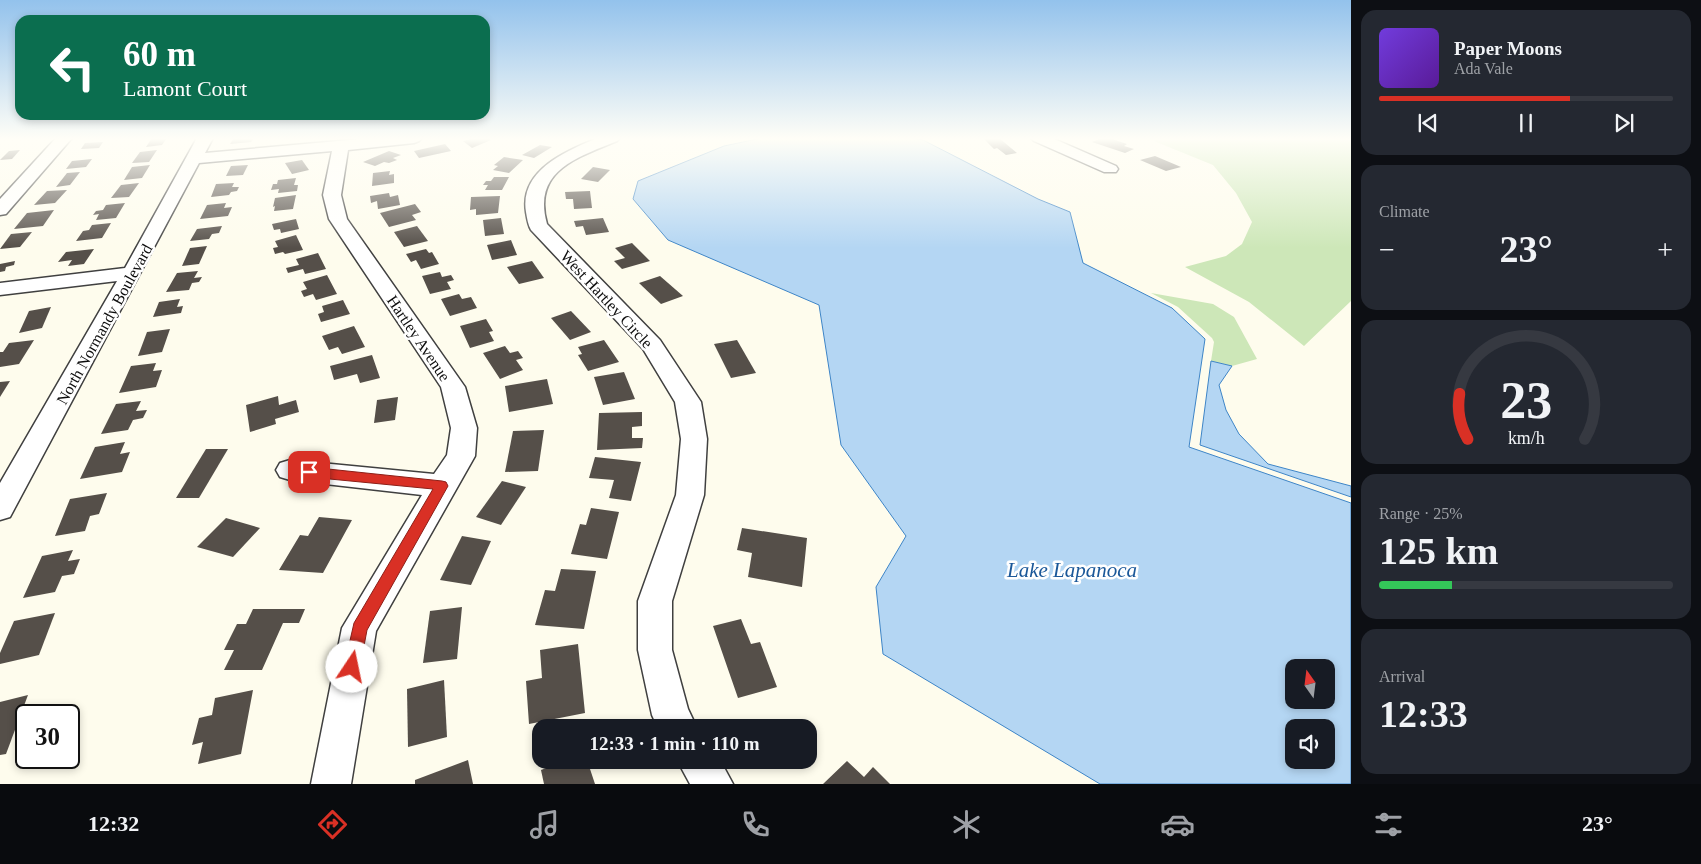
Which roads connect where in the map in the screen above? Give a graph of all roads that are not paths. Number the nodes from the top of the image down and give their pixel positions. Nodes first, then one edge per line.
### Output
1 (31, 175) edge
2 (186, 175) edge
3 (336, 175) edge
4 (547, 175) edge
5 (0, 210) edge
6 (132, 273) junction
7 (0, 289) edge
8 (290, 470) dead end
9 (442, 486) junction
10 (0, 509) edge
11 (673, 719) edge
12 (703, 769) edge
13 (331, 784) edge
14 (712, 784) edge

1 - 5 street
2 - 6 street, North Normandy Boulevard
3 - 9 street, Hartley Avenue
4 - 11 street, West Hartley Circle
6 - 7 street
6 - 10 street, North Normandy Boulevard
8 - 9 street
9 - 13 street, Hartley Avenue
12 - 14 street

